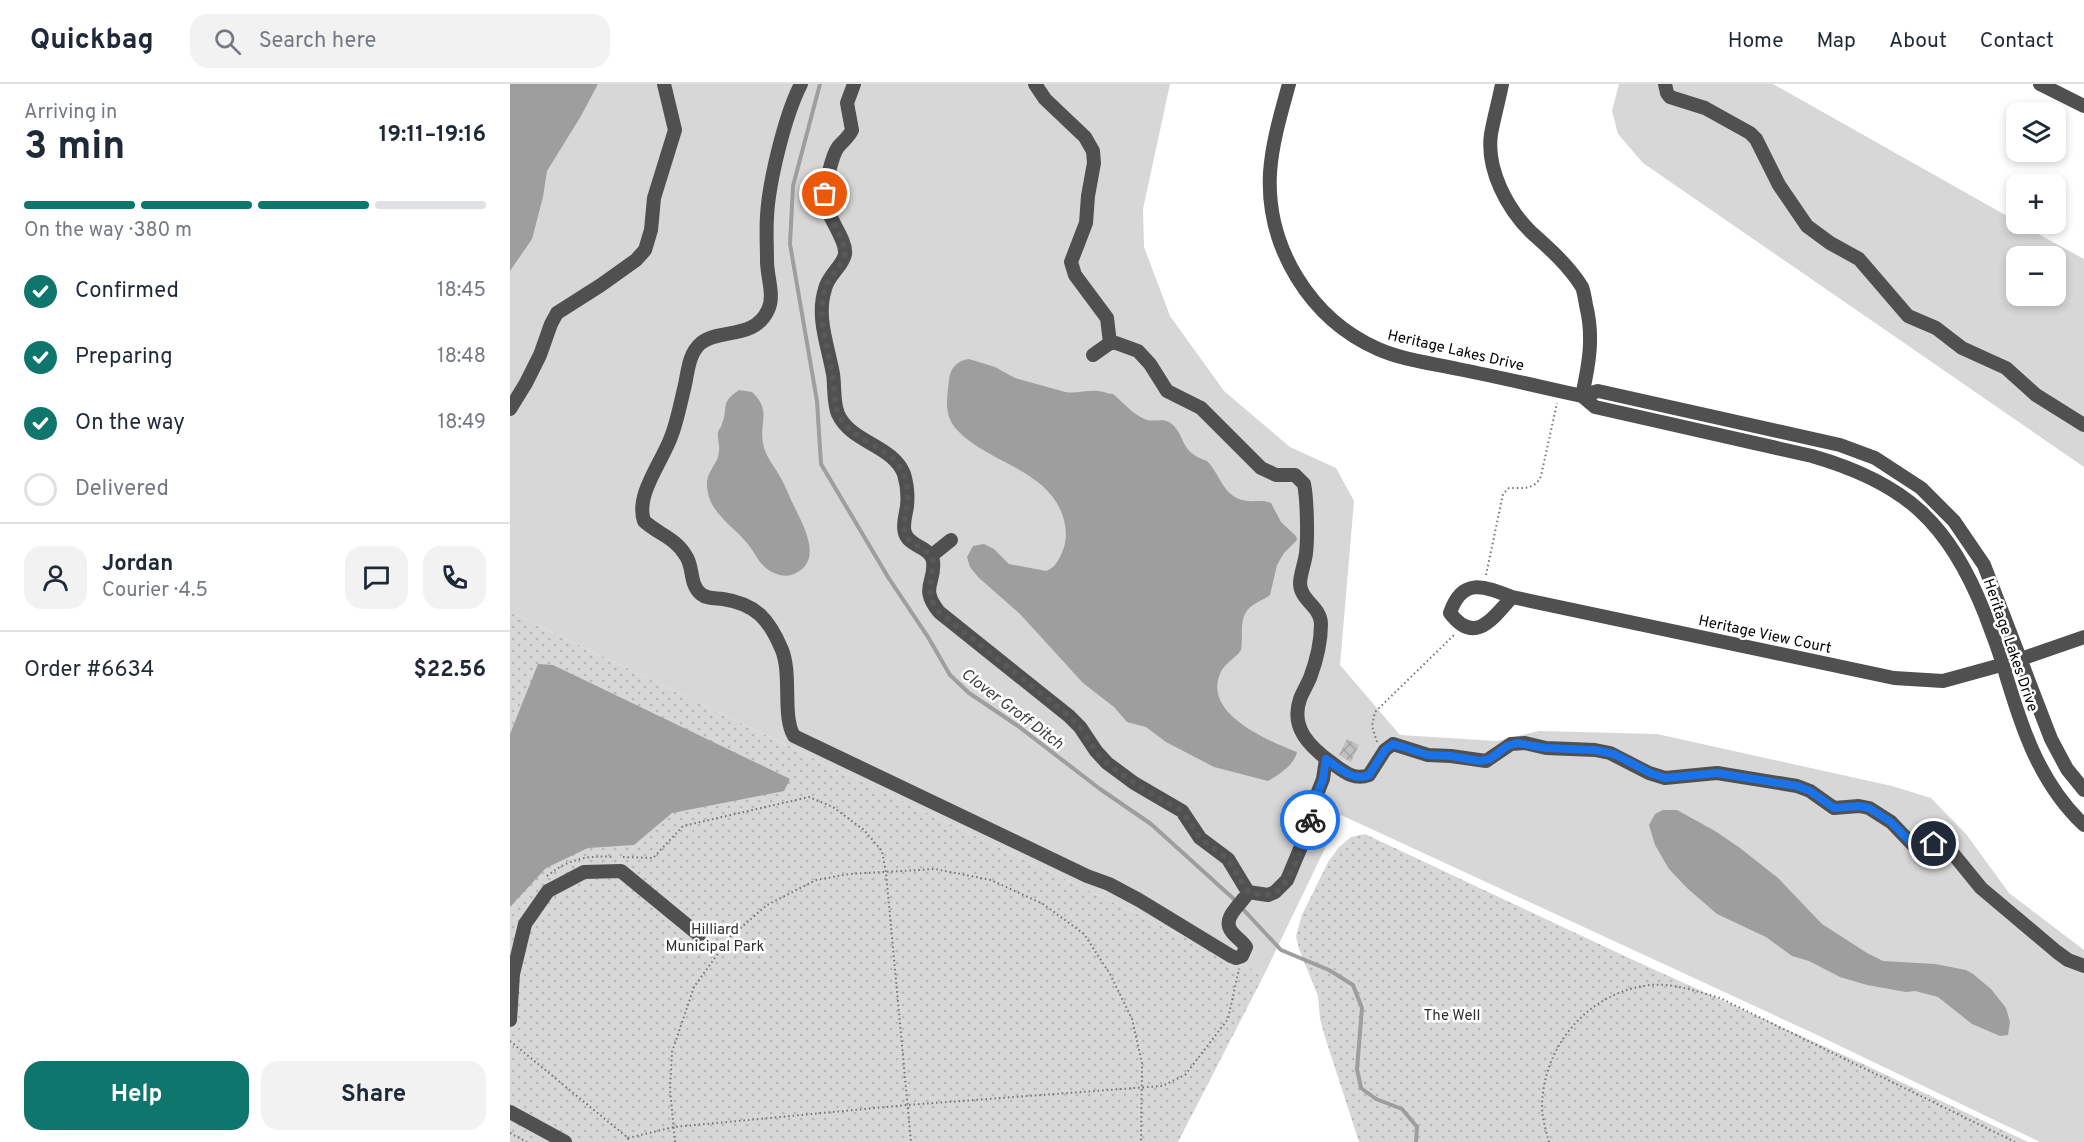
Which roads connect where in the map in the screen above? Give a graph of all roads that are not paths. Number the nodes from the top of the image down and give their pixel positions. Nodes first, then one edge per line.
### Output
1 (664, 84) edge
2 (801, 84) edge
3 (854, 84) edge
4 (1035, 84) edge
5 (1288, 84) edge
6 (1502, 84) edge
7 (1665, 84) edge
8 (2040, 84) edge
9 (2084, 106) edge
10 (1110, 343) junction
11 (1093, 355) dead end
12 (1582, 396) junction
13 (510, 409) edge
14 (2084, 425) edge
15 (951, 540) dead end
16 (931, 556) junction
17 (1512, 597) junction
18 (2084, 637) edge
19 (2012, 662) junction
20 (1326, 759) junction
21 (2084, 790) edge
22 (2084, 825) edge
23 (1246, 895) junction
24 (699, 935) dead end
25 (2084, 966) edge
26 (510, 1020) edge
27 (510, 1112) edge
28 (565, 1142) edge

1 - 13 street
2 - 23 street
3 - 16 street
4 - 10 street
5 - 12 street, Heritage Lakes Drive
6 - 12 street
7 - 14 street
8 - 9 street
10 - 11 street
10 - 20 street
12 - 19 street, Heritage Lakes Drive
12 - 19 street, Heritage Lakes Drive
15 - 16 street
16 - 23 street
17 - 17 street, Heritage View Court
17 - 19 street, Heritage View Court
18 - 19 street, Heritage View Court
19 - 21 street, Heritage Lakes Drive
19 - 22 street, Heritage Lakes Drive
20 - 23 street
20 - 25 street
24 - 26 street
27 - 28 street

